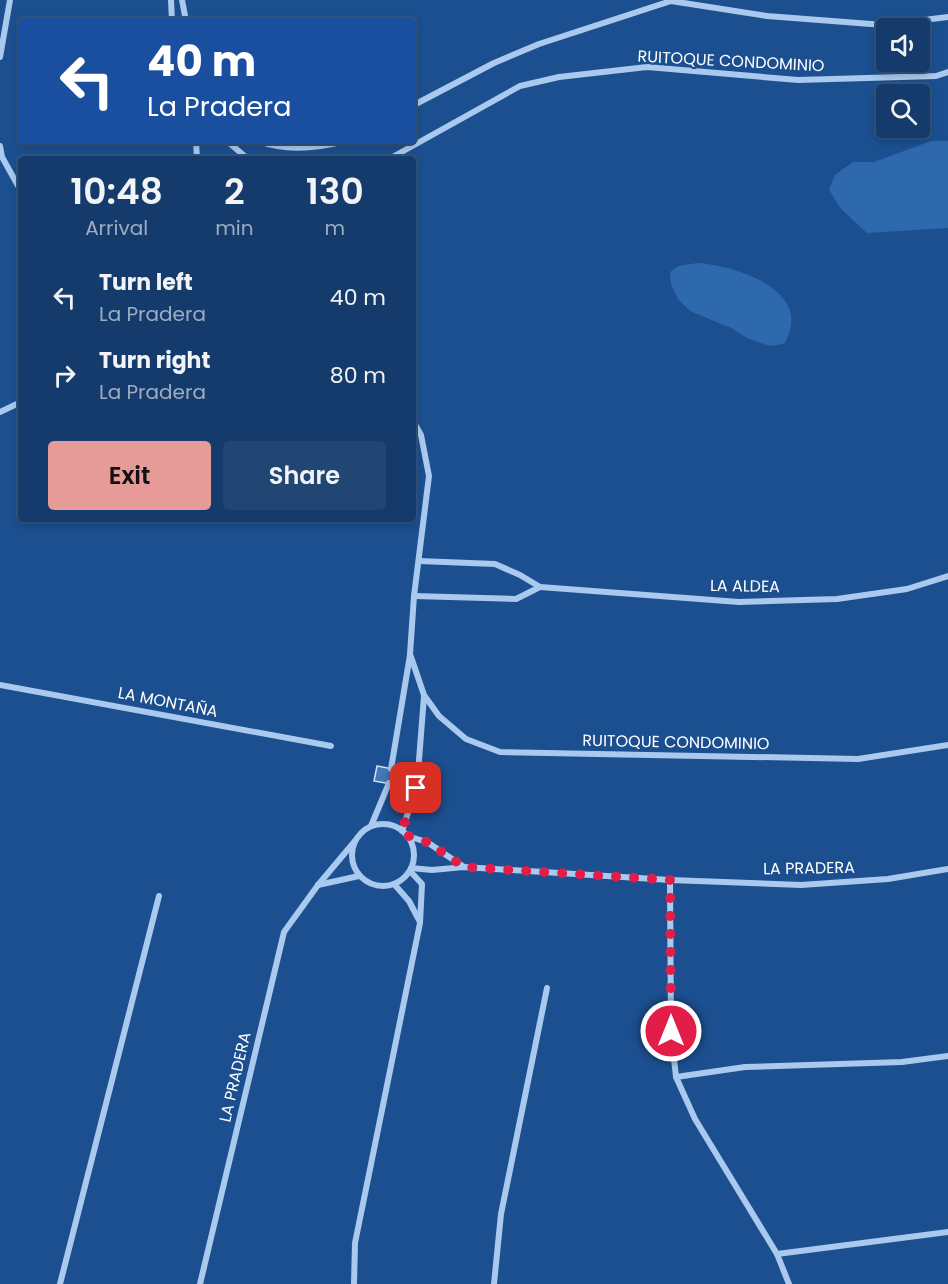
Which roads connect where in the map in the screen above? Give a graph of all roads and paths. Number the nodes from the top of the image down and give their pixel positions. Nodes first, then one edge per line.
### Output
1 (10, 0) edge
2 (171, 0) edge
3 (182, 0) edge
4 (948, 17) edge
5 (172, 18) edge
6 (185, 18) edge
7 (0, 57) edge
8 (948, 72) edge
9 (416, 104) edge
10 (230, 144) edge
11 (265, 144) edge
12 (327, 144) edge
13 (416, 144) edge
14 (416, 144) edge
15 (0, 146) edge
16 (244, 156) edge
17 (394, 156) edge
18 (18, 186) edge
19 (18, 403) edge
20 (0, 412) edge
21 (416, 426) edge
22 (419, 561) junction
23 (948, 576) edge
24 (540, 587) junction
25 (414, 596) junction
26 (410, 654) junction
27 (0, 685) edge
28 (424, 695) junction
29 (948, 745) edge
30 (331, 746) dead end
31 (391, 769) dead end
32 (418, 773) tunnel mouth
33 (389, 783) dead end
34 (416, 788) tunnel mouth
35 (371, 826) junction
36 (404, 833) junction
37 (355, 841) junction
38 (464, 867) junction
39 (410, 869) junction
40 (948, 869) edge
41 (359, 876) junction
42 (670, 880) junction
43 (394, 884) junction
44 (318, 885) junction
45 (159, 896) dead end
46 (420, 923) junction
47 (546, 988) dead end
48 (948, 1056) edge
49 (676, 1077) junction
50 (948, 1232) edge
51 (777, 1254) junction
52 (60, 1284) edge
53 (200, 1284) edge
54 (354, 1284) edge
55 (494, 1284) edge
56 (789, 1284) edge

1 - 7 street
2 - 5 street
3 - 6 street
4 - 9 street
8 - 14 street, RUITOQUE CONDOMINIO
10 - 16 street
11 - 12 street
13 - 17 street, RUITOQUE CONDOMINIO
15 - 18 street
19 - 20 street
21 - 22 street, RUITOQUE CONDOMINIO
22 - 24 street, LA ALDEA
22 - 25 street, RUITOQUE CONDOMINIO
23 - 24 street, LA ALDEA
24 - 25 street, LA ALDEA
25 - 26 street, RUITOQUE CONDOMINIO
26 - 28 street, RUITOQUE CONDOMINIO
26 - 31 street, RUITOQUE CONDOMINIO
27 - 30 street, LA MONTAÑA
28 - 29 street, RUITOQUE CONDOMINIO
28 - 32 street, RUITOQUE CONDOMINIO
33 - 35 street, LA PRADERA
34 - 36 street
35 - 36 street
35 - 37 street, LA PRADERA
36 - 38 street
36 - 39 street
37 - 41 street
37 - 44 street, LA PRADERA
38 - 39 street, LA PRADERA
38 - 42 street, LA PRADERA
39 - 43 street
39 - 46 street
40 - 42 street, LA PRADERA
41 - 43 street
41 - 44 street
42 - 49 street
43 - 46 street
44 - 53 street, LA PRADERA
45 - 52 street
46 - 54 street
47 - 55 street
48 - 49 street
49 - 51 street
50 - 51 street
51 - 56 street

